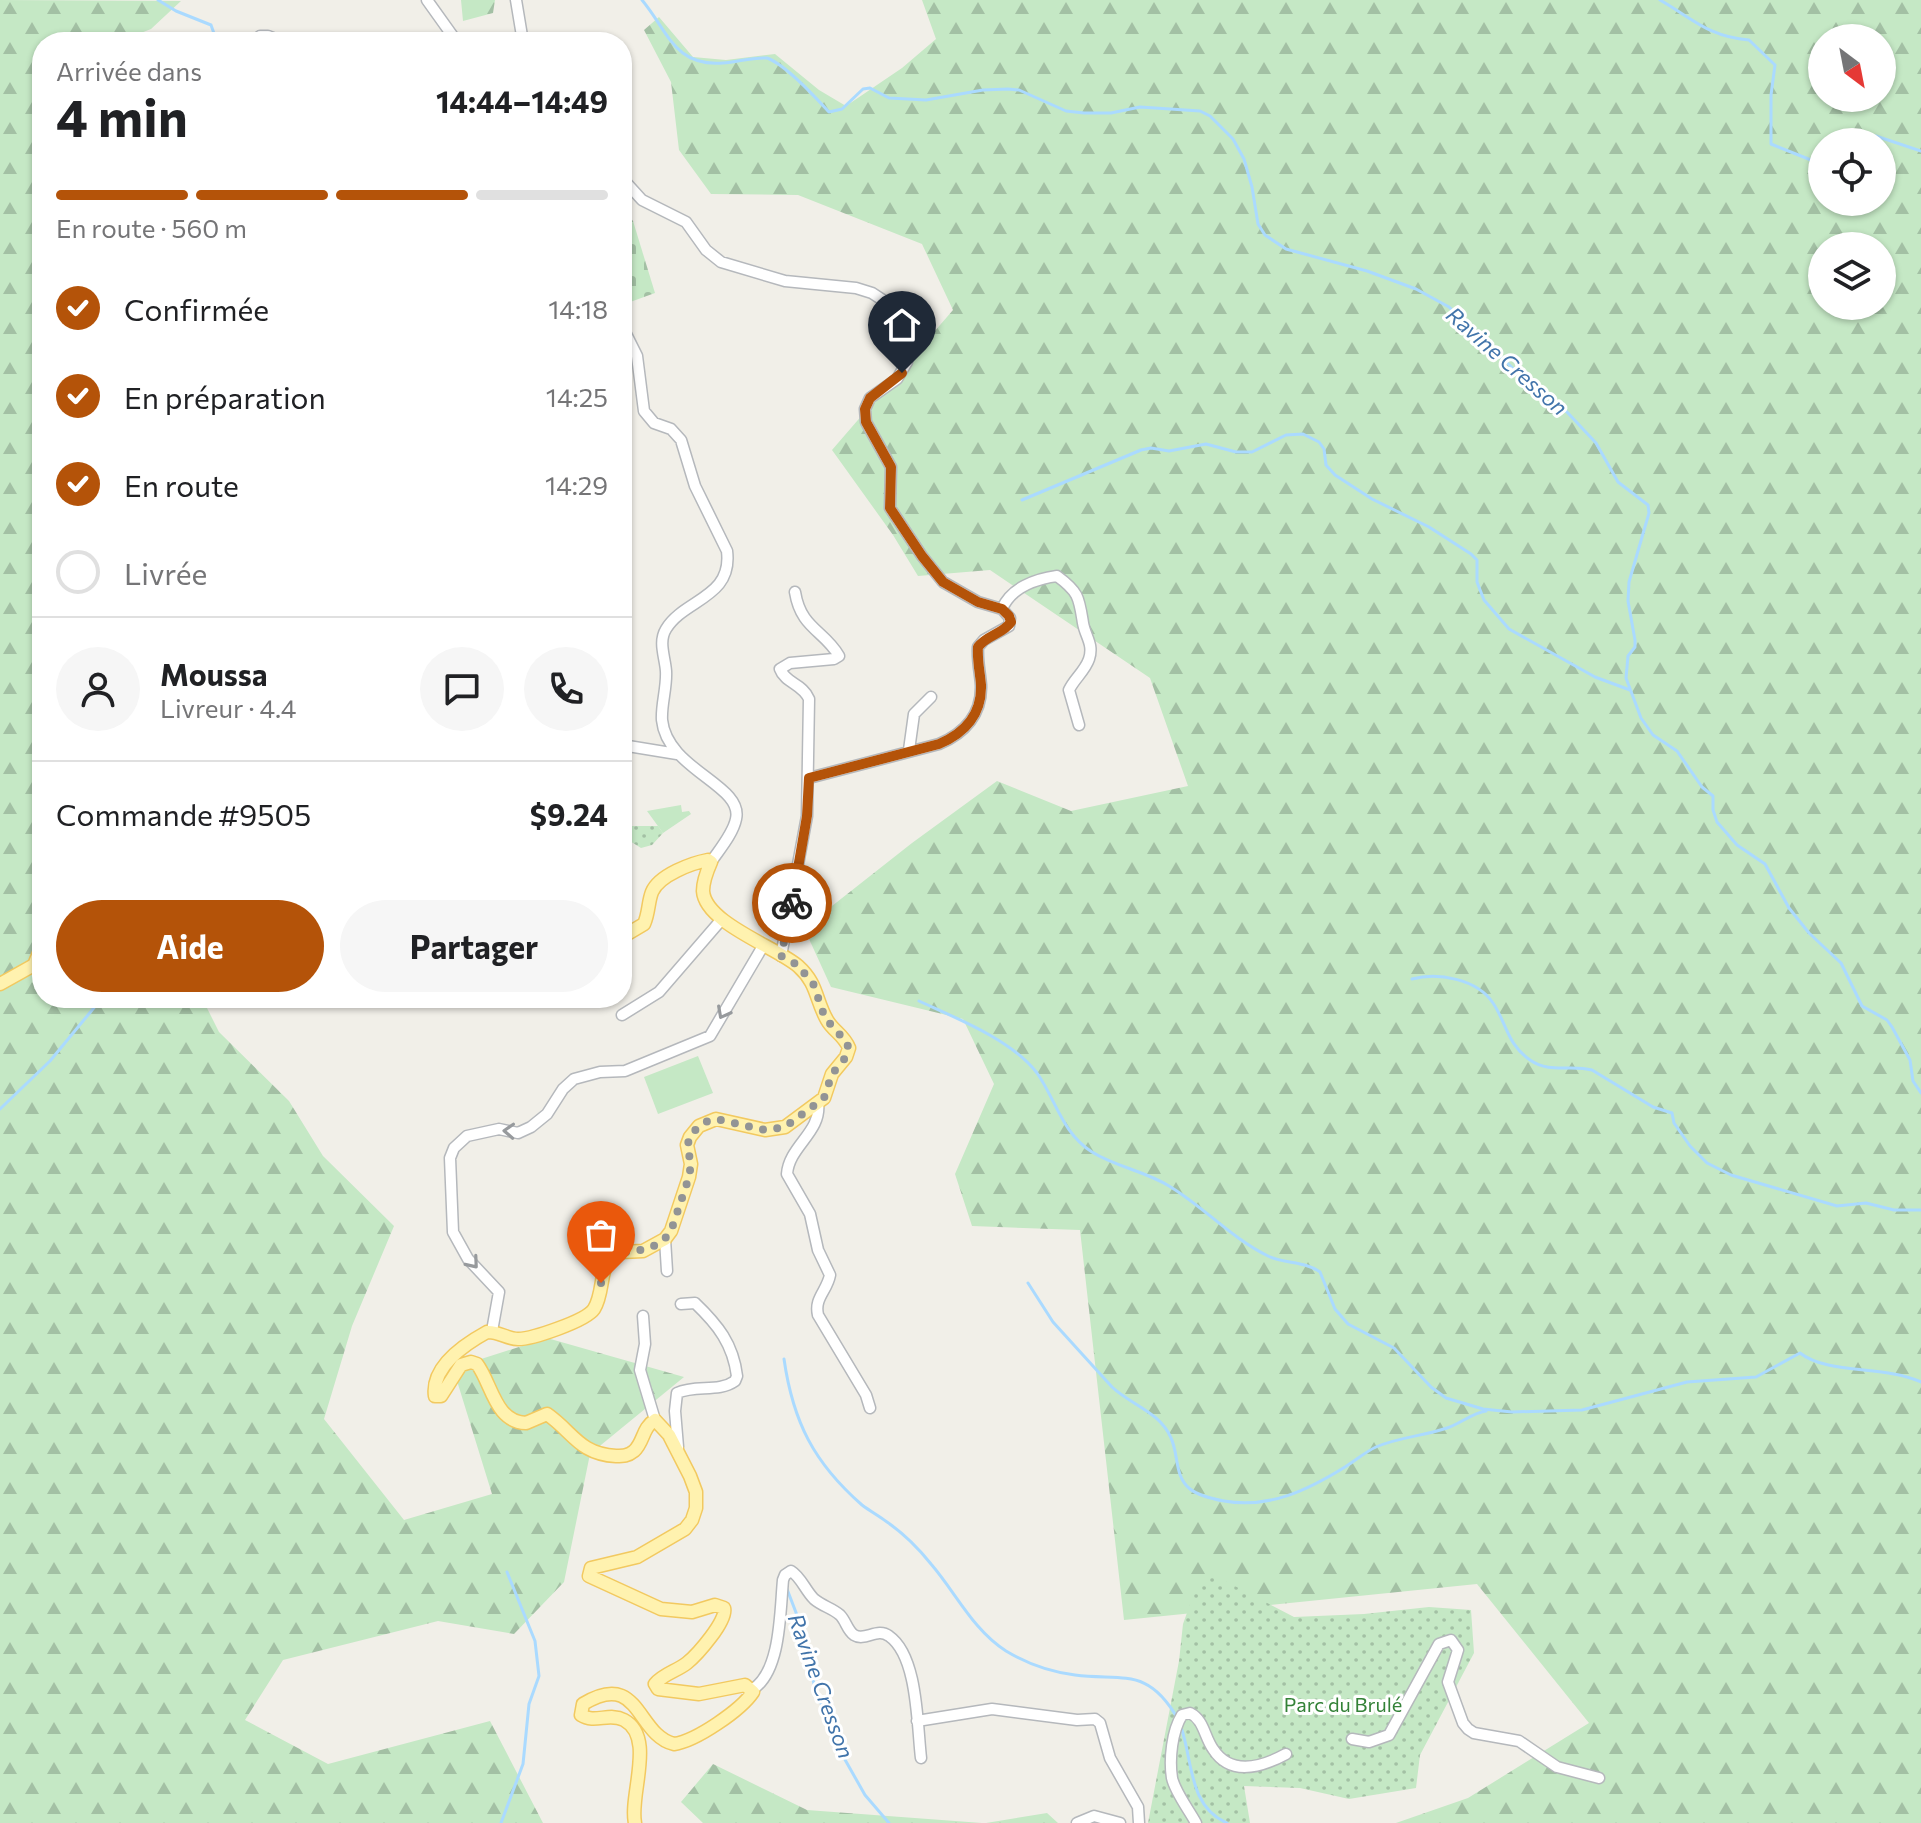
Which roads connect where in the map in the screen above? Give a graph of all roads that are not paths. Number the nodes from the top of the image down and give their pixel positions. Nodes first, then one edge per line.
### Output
1 (427, 0) edge
2 (516, 0) edge
3 (450, 32) edge
4 (521, 32) edge
5 (632, 189) edge
6 (632, 346) edge
7 (795, 592) dead end
8 (1002, 609) junction
9 (931, 697) dead end
10 (1079, 725) dead end
11 (632, 747) edge
12 (909, 750) junction
13 (677, 754) junction
14 (809, 778) junction
15 (711, 862) junction
16 (722, 919) junction
17 (632, 931) edge
18 (763, 946) junction
19 (781, 956) junction
20 (32, 966) edge
21 (0, 984) edge
22 (622, 1015) dead end
23 (818, 1103) junction
24 (665, 1239) junction
25 (667, 1271) dead end
26 (681, 1304) dead end
27 (643, 1316) dead end
28 (492, 1331) junction
29 (870, 1408) dead end
30 (655, 1420) junction
31 (681, 1459) junction
32 (753, 1689) junction
33 (917, 1721) junction
34 (1352, 1739) dead end
35 (1286, 1754) dead end
36 (921, 1758) dead end
37 (1599, 1778) dead end
38 (635, 1823) edge
39 (1077, 1823) edge
40 (1120, 1823) edge
41 (1139, 1823) edge
42 (1196, 1823) edge

1 - 3 street
2 - 4 street
5 - 8 street
6 - 13 street
7 - 14 street
8 - 10 street
8 - 12 street
9 - 12 street
11 - 13 street
12 - 14 street
13 - 15 street
14 - 19 street
15 - 16 main road
15 - 17 main road
16 - 18 main road
16 - 22 street
18 - 19 main road
18 -> 28 street
19 - 23 main road
20 - 21 main road
23 - 24 main road
23 - 29 street
24 - 25 street
24 - 28 main road
26 - 31 street
27 - 30 street
28 - 30 main road
30 - 31 main road
31 - 32 main road
32 - 33 street
32 - 38 main road
33 - 36 street
33 - 41 street
34 - 37 street
35 - 42 street
39 - 40 street

